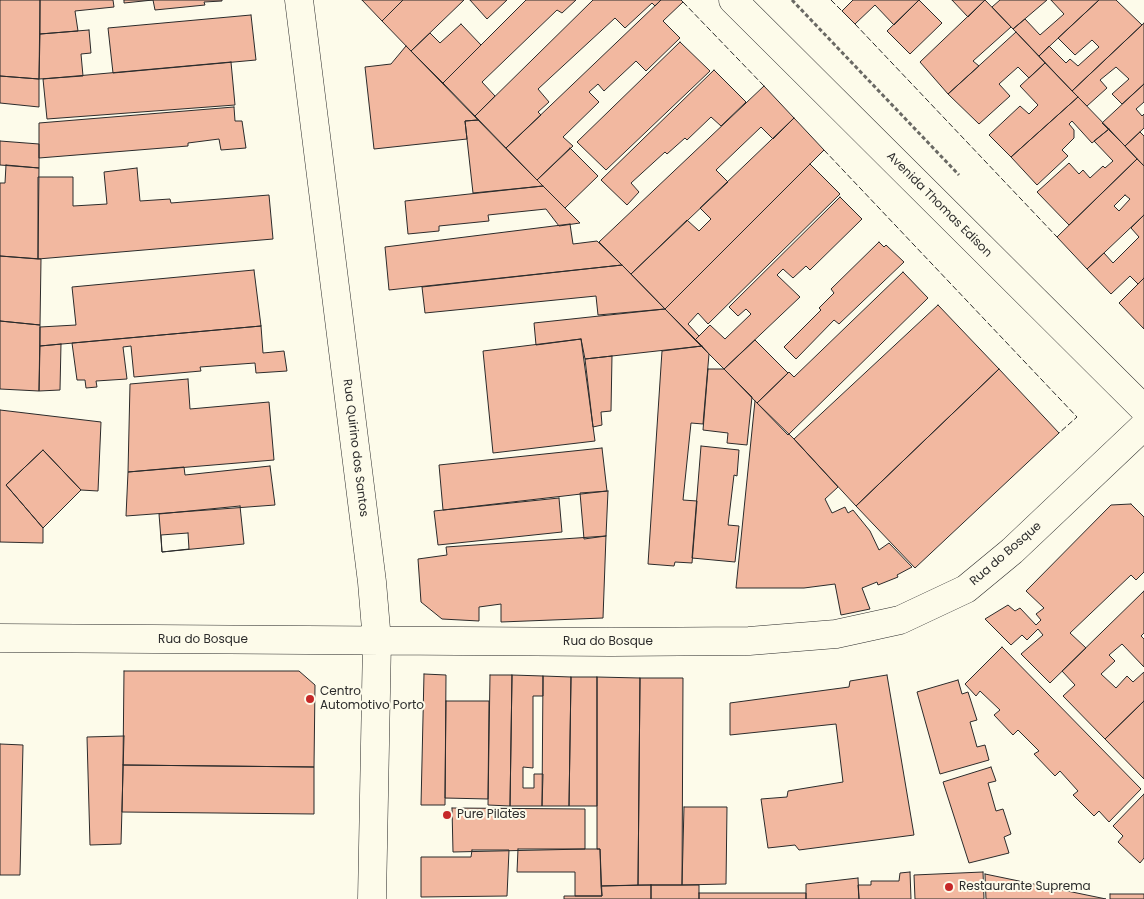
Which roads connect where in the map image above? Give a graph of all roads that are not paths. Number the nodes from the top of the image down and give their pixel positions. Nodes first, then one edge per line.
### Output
1 (299, 0) edge
2 (733, 0) edge
3 (1144, 409) edge
4 (1144, 426) edge
5 (0, 638) edge
6 (377, 641) junction
7 (372, 899) edge

1 - 6 street, Rua Quirino dos Santos
2 - 3 street, Avenida Thomas Edison
4 - 6 street, Rua do Bosque
5 - 6 street, Rua do Bosque
6 - 7 street, Rua Quirino dos Santos

